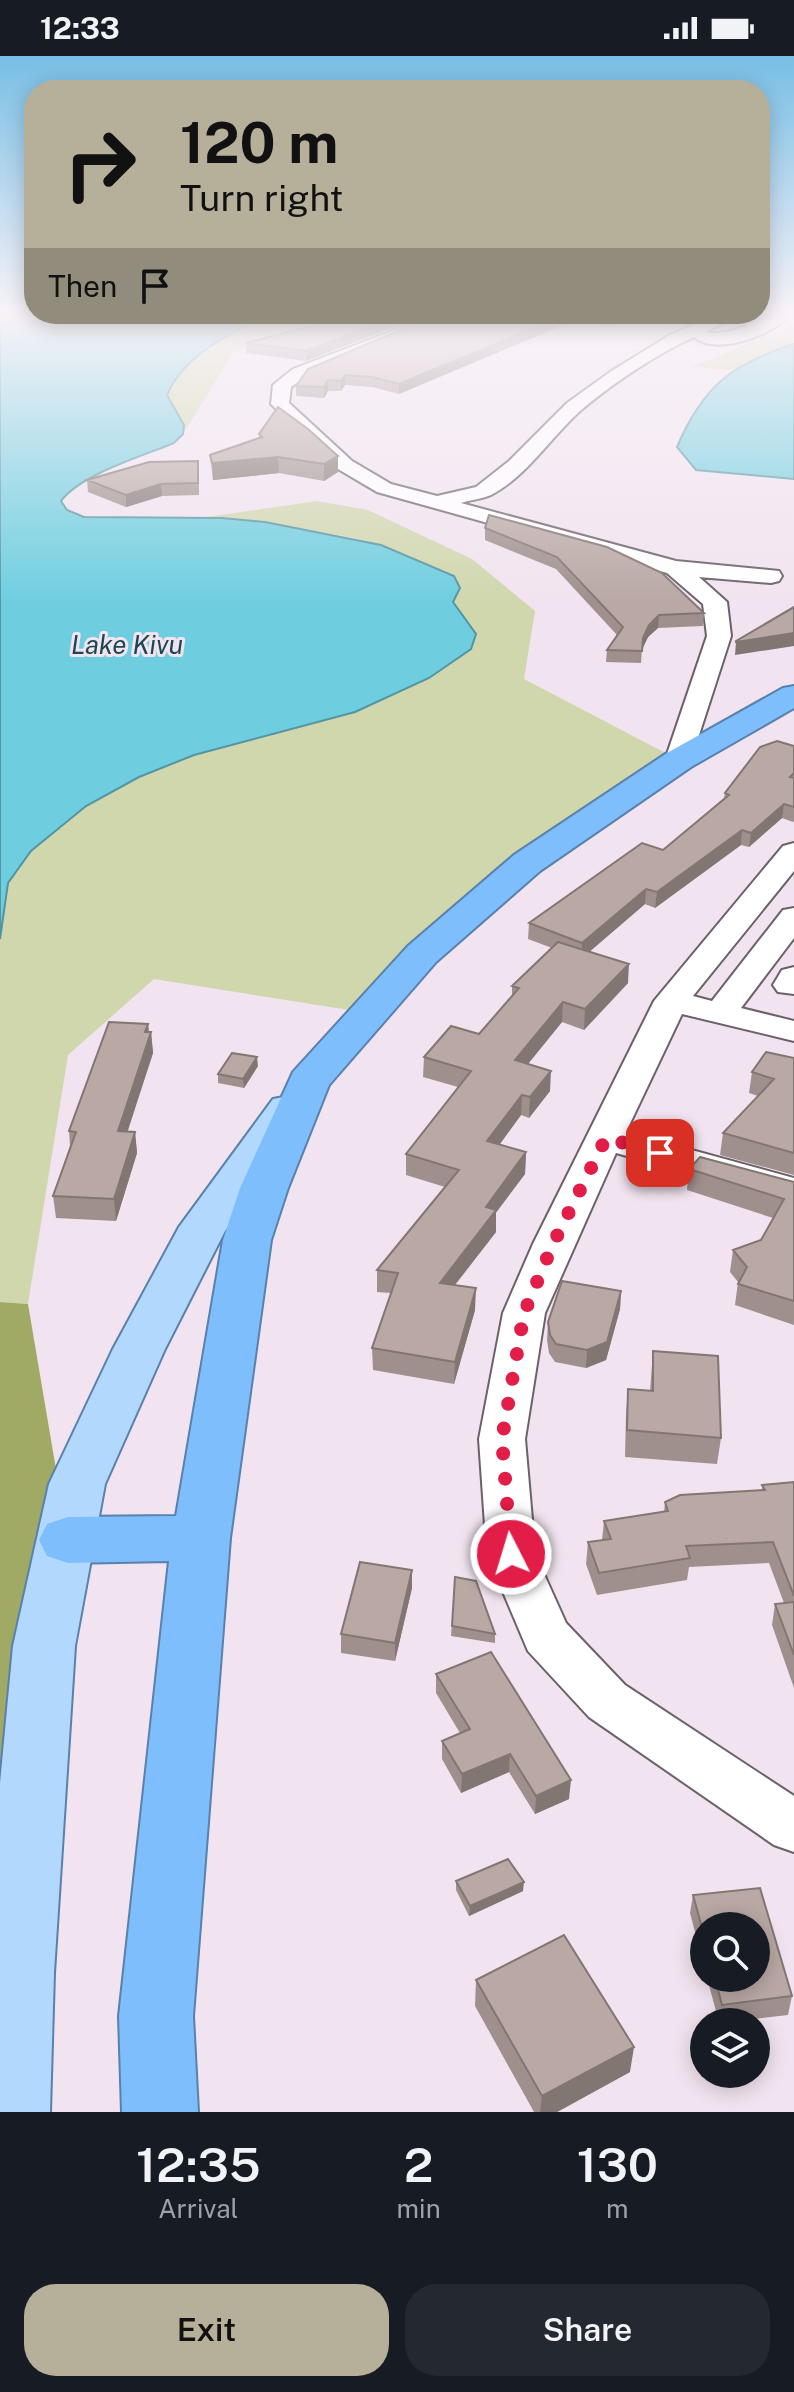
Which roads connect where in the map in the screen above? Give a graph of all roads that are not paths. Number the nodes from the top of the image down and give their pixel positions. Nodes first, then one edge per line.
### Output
1 (288, 411) edge
2 (570, 411) edge
3 (483, 491) junction
4 (512, 500) dead end
5 (432, 503) junction
6 (542, 509) dead end
7 (710, 565) junction
8 (794, 565) edge
9 (675, 568) junction
10 (771, 576) junction
11 (722, 599) junction
12 (794, 695) edge
13 (679, 760) junction
14 (794, 852) edge
15 (794, 917) edge
16 (671, 1001) junction
17 (720, 1013) junction
18 (794, 1031) edge
19 (309, 1081) junction
20 (606, 1138) junction
21 (794, 1190) edge
22 (201, 1538) junction
23 (68, 1540) junction
24 (794, 1827) edge
25 (12, 2112) edge
26 (160, 2112) edge

1 - 5 street
2 - 3 street
3 - 4 street
3 - 5 street
5 - 9 street
6 - 7 street
7 - 8 street
7 - 9 street
7 - 10 street
7 - 11 street
8 - 10 street
9 - 11 street
10 - 11 street
11 - 13 street
12 - 13 highway
13 - 19 highway
14 - 16 street
15 - 17 street
16 - 17 street
16 - 20 street
17 - 18 street
19 - 22 highway
19 - 23 main road
20 - 21 street
20 - 24 street
22 - 23 highway
22 - 26 highway
23 - 25 main road

